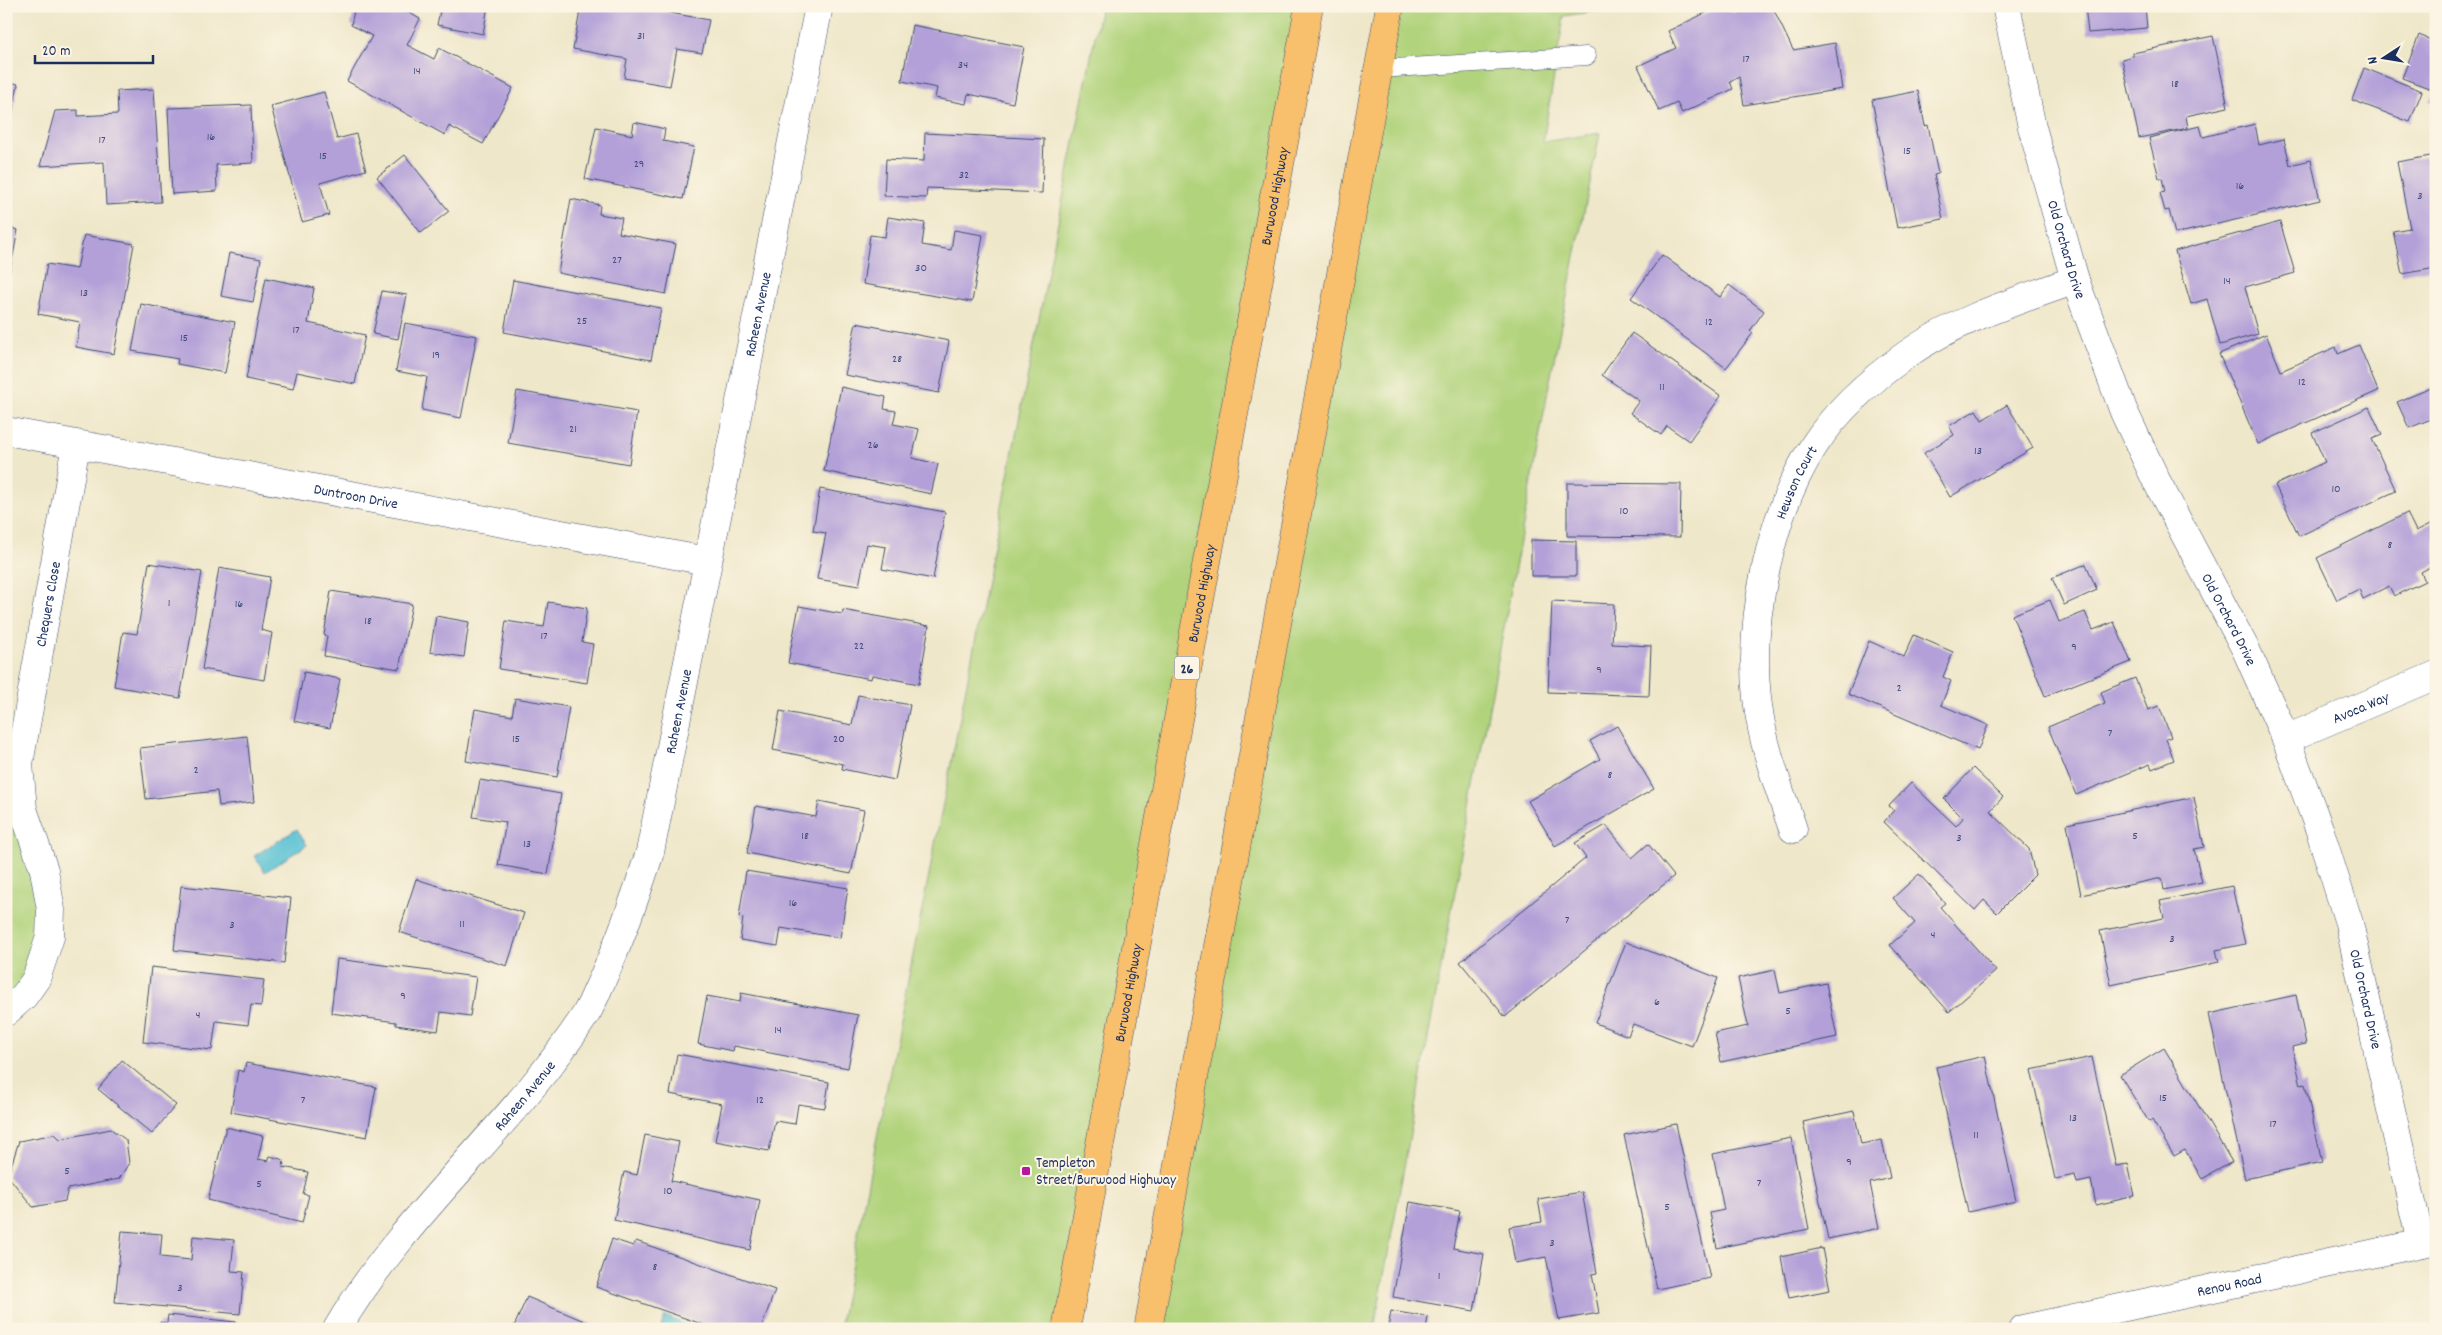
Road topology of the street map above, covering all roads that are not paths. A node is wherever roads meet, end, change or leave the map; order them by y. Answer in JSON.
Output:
{"nodes":[{"id":1,"x":819,"y":6,"type":"edge"},
{"id":2,"x":1308,"y":6,"type":"edge"},
{"id":3,"x":1390,"y":6,"type":"edge"},
{"id":4,"x":2006,"y":6,"type":"edge"},
{"id":5,"x":1587,"y":56,"type":"dead end"},
{"id":6,"x":1378,"y":69,"type":"junction"},
{"id":7,"x":2075,"y":280,"type":"junction"},
{"id":8,"x":6,"y":432,"type":"edge"},
{"id":9,"x":76,"y":445,"type":"junction"},
{"id":10,"x":707,"y":561,"type":"junction"},
{"id":11,"x":2436,"y":675,"type":"edge"},
{"id":12,"x":2286,"y":739,"type":"junction"},
{"id":13,"x":19,"y":764,"type":"junction"},
{"id":14,"x":6,"y":790,"type":"edge"},
{"id":15,"x":1793,"y":829,"type":"dead end"},
{"id":16,"x":6,"y":1012,"type":"edge"},
{"id":17,"x":2428,"y":1242,"type":"edge"},
{"id":18,"x":337,"y":1329,"type":"edge"},
{"id":19,"x":1066,"y":1329,"type":"edge"},
{"id":20,"x":1148,"y":1329,"type":"edge"},
{"id":21,"x":2023,"y":1329,"type":"edge"}],
"edges":[{"from":1,"to":10,"type":"street","name":"Raheen Avenue"},
{"from":2,"to":19,"type":"highway","name":"Burwood Highway","number":"26"},
{"from":3,"to":6,"type":"highway"},
{"from":4,"to":7,"type":"street","name":"Old Orchard Drive"},
{"from":5,"to":6,"type":"lane"},
{"from":6,"to":20,"type":"highway"},
{"from":7,"to":12,"type":"street","name":"Old Orchard Drive"},
{"from":7,"to":15,"type":"street","name":"Hewson Court"},
{"from":8,"to":9,"type":"street","name":"Duntroon Drive"},
{"from":9,"to":10,"type":"street","name":"Duntroon Drive"},
{"from":9,"to":13,"type":"street","name":"Chequers Close"},
{"from":10,"to":18,"type":"street","name":"Raheen Avenue"},
{"from":11,"to":12,"type":"street","name":"Avoca Way"},
{"from":12,"to":17,"type":"street","name":"Old Orchard Drive"},
{"from":13,"to":14,"type":"street","name":"Chequers Close"},
{"from":13,"to":16,"type":"street","name":"Chequers Close"},
{"from":17,"to":21,"type":"street","name":"Renou Road"}]}
